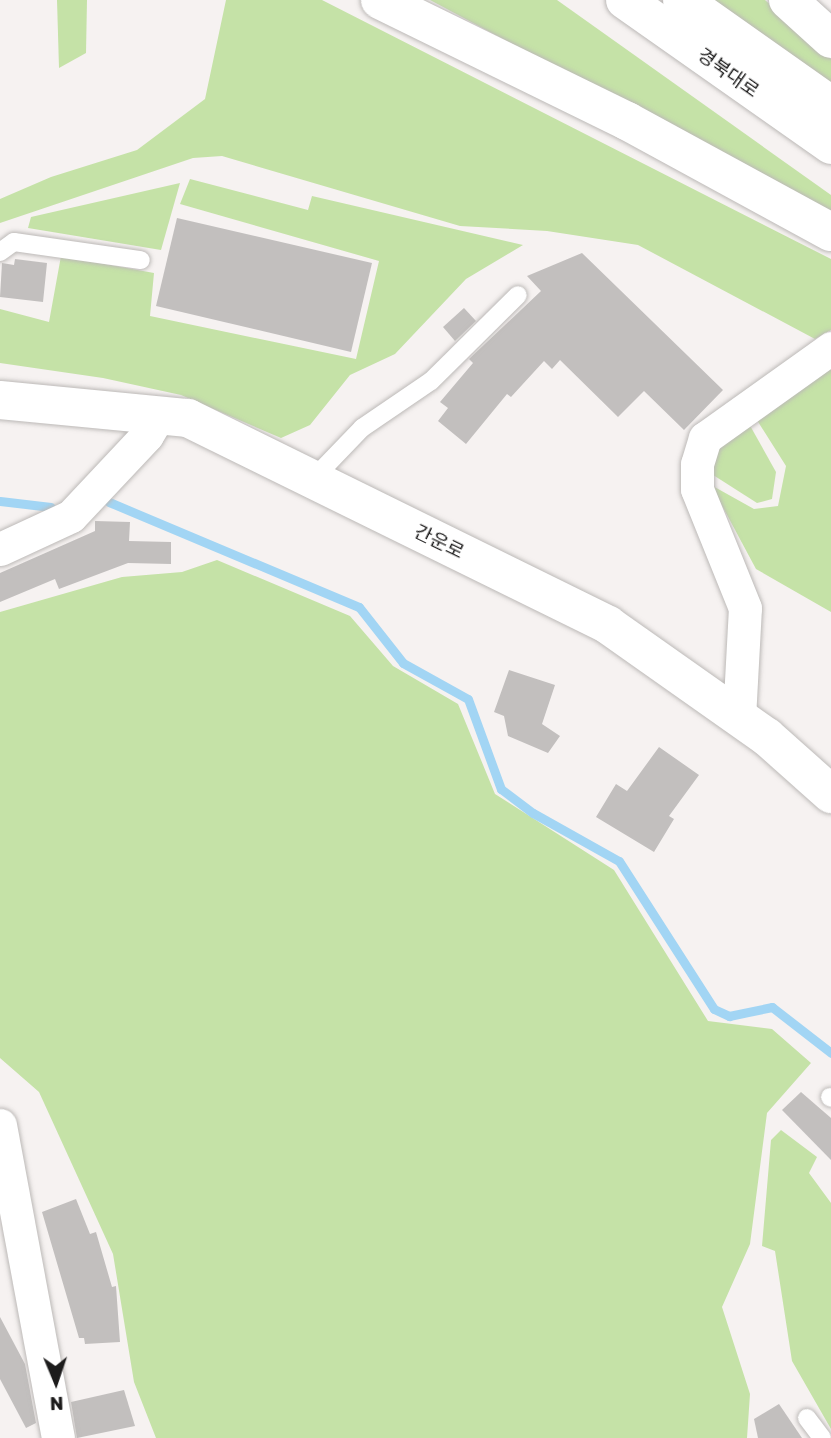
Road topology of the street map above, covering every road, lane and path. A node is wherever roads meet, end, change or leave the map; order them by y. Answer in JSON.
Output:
{"nodes":[{"id":1,"x":380,"y":0,"type":"edge"},
{"id":2,"x":625,"y":0,"type":"edge"},
{"id":3,"x":682,"y":0,"type":"edge"},
{"id":4,"x":788,"y":0,"type":"edge"},
{"id":5,"x":831,"y":39,"type":"edge"},
{"id":6,"x":831,"y":106,"type":"edge"},
{"id":7,"x":831,"y":145,"type":"edge"},
{"id":8,"x":831,"y":232,"type":"edge"},
{"id":9,"x":0,"y":252,"type":"edge"},
{"id":10,"x":141,"y":260,"type":"dead end"},
{"id":11,"x":518,"y":295,"type":"dead end"},
{"id":12,"x":831,"y":348,"type":"edge"},
{"id":13,"x":0,"y":400,"type":"edge"},
{"id":14,"x":159,"y":415,"type":"junction"},
{"id":15,"x":312,"y":480,"type":"junction"},
{"id":16,"x":0,"y":549,"type":"edge"},
{"id":17,"x":739,"y":718,"type":"junction"},
{"id":18,"x":831,"y":793,"type":"edge"},
{"id":19,"x":0,"y":1125,"type":"edge"},
{"id":20,"x":807,"y":1418,"type":"dead end"},
{"id":21,"x":58,"y":1438,"type":"edge"},
{"id":22,"x":822,"y":1438,"type":"edge"}],
"edges":[{"from":1,"to":8,"type":"main road"},
{"from":2,"to":7,"type":"main road","name":"경북대로"},
{"from":3,"to":6,"type":"main road","name":"경북대로"},
{"from":4,"to":5,"type":"main road"},
{"from":9,"to":10,"type":"lane"},
{"from":11,"to":15,"type":"lane"},
{"from":12,"to":17,"type":"street"},
{"from":13,"to":14,"type":"main road","name":"간운로"},
{"from":14,"to":15,"type":"main road","name":"간운로"},
{"from":14,"to":16,"type":"street"},
{"from":15,"to":17,"type":"main road","name":"간운로"},
{"from":17,"to":18,"type":"main road","name":"간운로"},
{"from":19,"to":21,"type":"street"},
{"from":20,"to":22,"type":"lane"}]}
